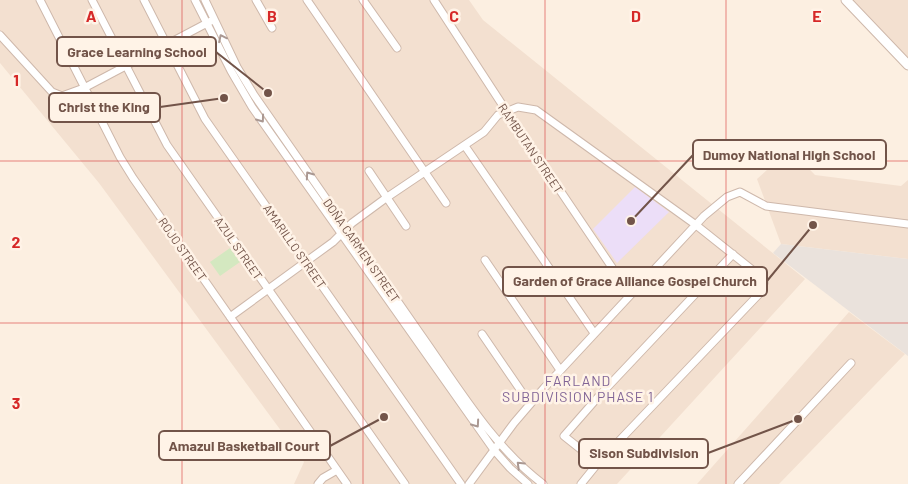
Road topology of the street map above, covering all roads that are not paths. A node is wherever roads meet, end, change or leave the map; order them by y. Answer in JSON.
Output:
{"nodes":[{"id":1,"x":40,"y":0,"type":"edge"},
{"id":2,"x":92,"y":0,"type":"edge"},
{"id":3,"x":144,"y":0,"type":"edge"},
{"id":4,"x":195,"y":0,"type":"edge"},
{"id":5,"x":205,"y":0,"type":"edge"},
{"id":6,"x":256,"y":0,"type":"edge"},
{"id":7,"x":307,"y":0,"type":"edge"},
{"id":8,"x":363,"y":0,"type":"edge"},
{"id":9,"x":434,"y":0,"type":"edge"},
{"id":10,"x":846,"y":0,"type":"edge"},
{"id":11,"x":210,"y":21,"type":"junction"},
{"id":12,"x":272,"y":28,"type":"dead end"},
{"id":13,"x":0,"y":36,"type":"edge"},
{"id":14,"x":167,"y":44,"type":"junction"},
{"id":15,"x":397,"y":48,"type":"dead end"},
{"id":16,"x":908,"y":65,"type":"edge"},
{"id":17,"x":125,"y":66,"type":"junction"},
{"id":18,"x":234,"y":69,"type":"junction"},
{"id":19,"x":84,"y":88,"type":"junction"},
{"id":20,"x":254,"y":95,"type":"junction"},
{"id":21,"x":247,"y":100,"type":"junction"},
{"id":22,"x":506,"y":112,"type":"junction"},
{"id":23,"x":465,"y":146,"type":"junction"},
{"id":24,"x":287,"y":149,"type":"junction"},
{"id":25,"x":369,"y":171,"type":"dead end"},
{"id":26,"x":426,"y":171,"type":"junction"},
{"id":27,"x":386,"y":198,"type":"junction"},
{"id":28,"x":446,"y":203,"type":"dead end"},
{"id":29,"x":908,"y":224,"type":"edge"},
{"id":30,"x":696,"y":225,"type":"junction"},
{"id":31,"x":406,"y":226,"type":"dead end"},
{"id":32,"x":344,"y":231,"type":"junction"},
{"id":33,"x":733,"y":254,"type":"junction"},
{"id":34,"x":485,"y":260,"type":"dead end"},
{"id":35,"x":306,"y":261,"type":"junction"},
{"id":36,"x":267,"y":288,"type":"junction"},
{"id":37,"x":630,"y":294,"type":"junction"},
{"id":38,"x":230,"y":317,"type":"junction"},
{"id":39,"x":594,"y":333,"type":"junction"},
{"id":40,"x":482,"y":334,"type":"dead end"},
{"id":41,"x":432,"y":356,"type":"junction"},
{"id":42,"x":851,"y":364,"type":"dead end"},
{"id":43,"x":560,"y":370,"type":"junction"},
{"id":44,"x":530,"y":404,"type":"junction"},
{"id":45,"x":500,"y":442,"type":"junction"},
{"id":46,"x":494,"y":450,"type":"junction"},
{"id":47,"x":598,"y":463,"type":"junction"},
{"id":48,"x":338,"y":470,"type":"junction"},
{"id":49,"x":318,"y":484,"type":"edge"},
{"id":50,"x":347,"y":484,"type":"edge"},
{"id":51,"x":405,"y":484,"type":"edge"},
{"id":52,"x":461,"y":484,"type":"edge"},
{"id":53,"x":469,"y":484,"type":"edge"},
{"id":54,"x":528,"y":484,"type":"edge"},
{"id":55,"x":543,"y":484,"type":"edge"},
{"id":56,"x":581,"y":484,"type":"edge"},
{"id":57,"x":738,"y":484,"type":"edge"}],
"edges":[{"from":1,"to":19,"type":"street","name":"ROJO STREET"},
{"from":2,"to":17,"type":"street","name":"AZUL STREET"},
{"from":3,"to":14,"type":"street","name":"AMARILLO STREET"},
{"from":4,"to":11,"type":"street","name":"DOÑA CARMEN STREET"},
{"from":5,"to":11,"type":"street","name":"DOÑA CARMEN STREET"},
{"from":6,"to":12,"type":"street"},
{"from":7,"to":26,"type":"street"},
{"from":8,"to":15,"type":"street"},
{"from":9,"to":22,"type":"street","name":"RAMBUTAN STREET"},
{"from":10,"to":16,"type":"street"},
{"from":11,"to":14,"type":"street"},
{"from":11,"to":18,"type":"street","name":"DOÑA CARMEN STREET"},
{"from":13,"to":19,"type":"street"},
{"from":14,"to":17,"type":"street"},
{"from":14,"to":35,"type":"street","name":"AMARILLO STREET"},
{"from":17,"to":19,"type":"street"},
{"from":17,"to":36,"type":"street","name":"AZUL STREET"},
{"from":18,"to":20,"type":"street","name":"DOÑA CARMEN STREET"},
{"from":18,"to":21,"type":"street","name":"DOÑA CARMEN STREET"},
{"from":19,"to":38,"type":"street","name":"ROJO STREET"},
{"from":20,"to":21,"type":"street"},
{"from":20,"to":24,"type":"street","name":"DOÑA CARMEN STREET"},
{"from":21,"to":24,"type":"street","name":"DOÑA CARMEN STREET","one_way":true},
{"from":22,"to":23,"type":"street"},
{"from":22,"to":30,"type":"street"},
{"from":22,"to":37,"type":"street","name":"RAMBUTAN STREET"},
{"from":23,"to":26,"type":"street"},
{"from":23,"to":39,"type":"street"},
{"from":24,"to":32,"type":"street","name":"DOÑA CARMEN STREET"},
{"from":25,"to":27,"type":"street"},
{"from":26,"to":27,"type":"street"},
{"from":26,"to":28,"type":"street"},
{"from":27,"to":31,"type":"street"},
{"from":27,"to":32,"type":"street"},
{"from":29,"to":30,"type":"street"},
{"from":30,"to":33,"type":"street"},
{"from":30,"to":37,"type":"street"},
{"from":32,"to":35,"type":"street"},
{"from":32,"to":41,"type":"street","name":"DOÑA CARMEN STREET"},
{"from":33,"to":47,"type":"street"},
{"from":33,"to":47,"type":"street"},
{"from":34,"to":43,"type":"street"},
{"from":35,"to":36,"type":"street"},
{"from":35,"to":52,"type":"street","name":"AMARILLO STREET"},
{"from":36,"to":38,"type":"street"},
{"from":36,"to":51,"type":"street","name":"AZUL STREET"},
{"from":37,"to":39,"type":"street"},
{"from":38,"to":48,"type":"street","name":"ROJO STREET"},
{"from":39,"to":43,"type":"street"},
{"from":40,"to":44,"type":"street"},
{"from":41,"to":45,"type":"street","name":"DOÑA CARMEN STREET"},
{"from":41,"to":46,"type":"street","name":"DOÑA CARMEN STREET","one_way":true},
{"from":42,"to":57,"type":"street"},
{"from":43,"to":44,"type":"street"},
{"from":44,"to":45,"type":"street"},
{"from":45,"to":46,"type":"street"},
{"from":55,"to":45,"type":"street","name":"DOÑA CARMEN STREET","one_way":true},
{"from":46,"to":53,"type":"street"},
{"from":46,"to":54,"type":"street","name":"DOÑA CARMEN STREET"},
{"from":47,"to":56,"type":"street"},
{"from":48,"to":49,"type":"street"},
{"from":48,"to":50,"type":"street","name":"ROJO STREET"}]}
